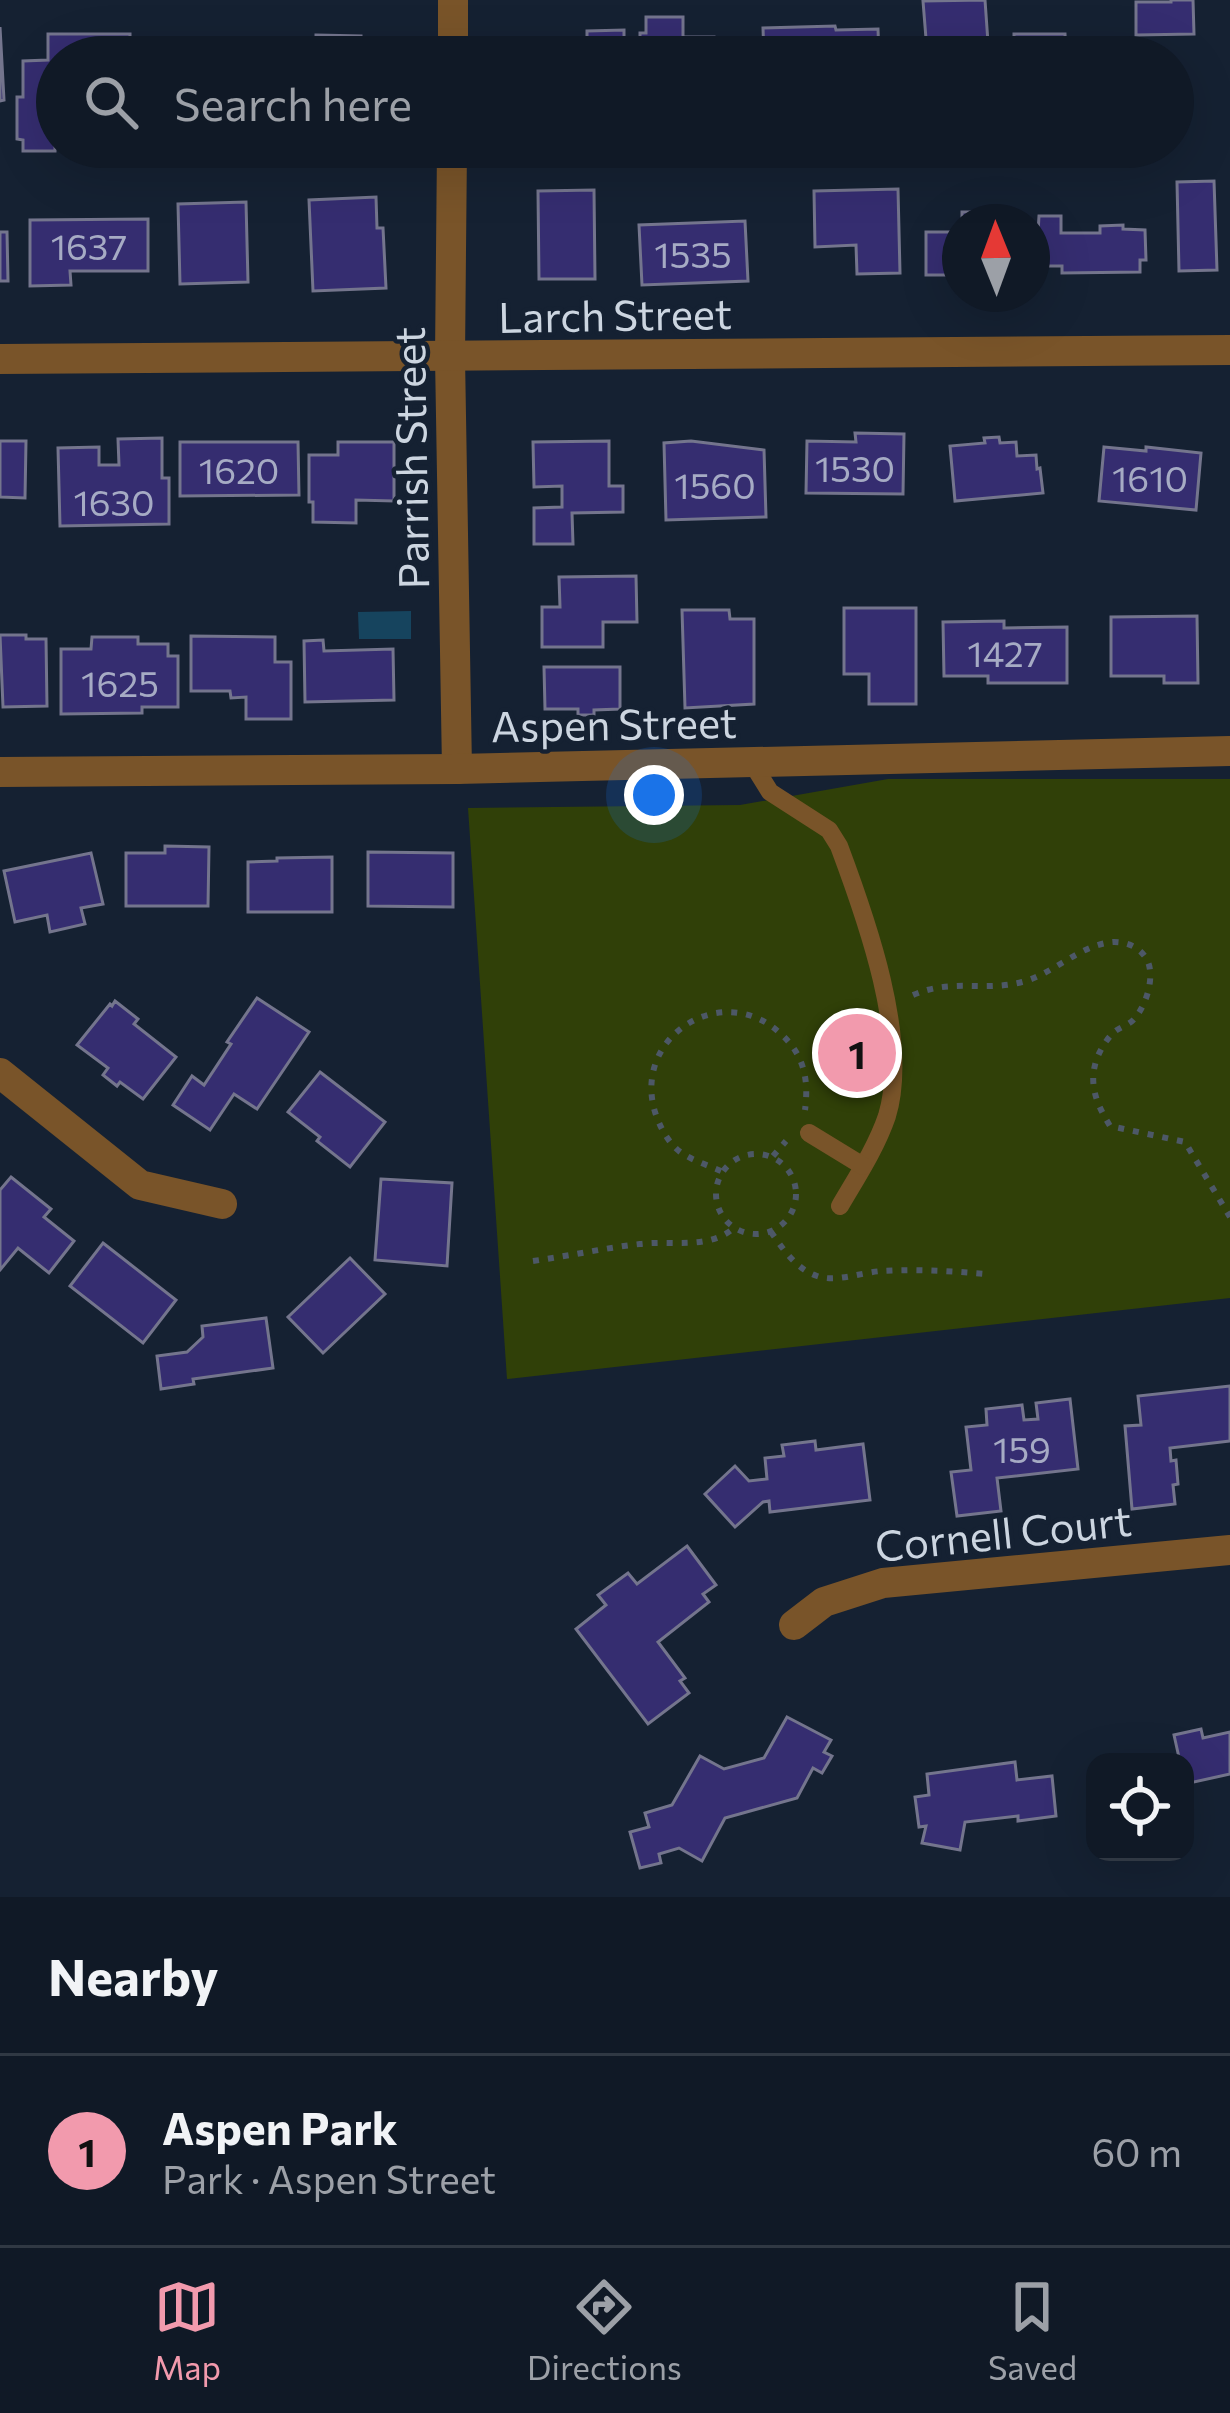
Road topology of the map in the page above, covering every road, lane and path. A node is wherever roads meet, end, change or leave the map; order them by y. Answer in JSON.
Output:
{"nodes":[{"id":1,"x":453,"y":0,"type":"edge"},
{"id":2,"x":453,"y":36,"type":"edge"},
{"id":3,"x":452,"y":168,"type":"edge"},
{"id":4,"x":1230,"y":350,"type":"edge"},
{"id":5,"x":450,"y":357,"type":"junction"},
{"id":6,"x":0,"y":359,"type":"edge"},
{"id":7,"x":1230,"y":751,"type":"edge"},
{"id":8,"x":752,"y":763,"type":"junction"},
{"id":9,"x":457,"y":769,"type":"junction"},
{"id":10,"x":0,"y":772,"type":"edge"},
{"id":11,"x":887,"y":1006,"type":"junction"},
{"id":12,"x":0,"y":1073,"type":"edge"},
{"id":13,"x":807,"y":1124,"type":"joint"},
{"id":14,"x":786,"y":1141,"type":"dead end"},
{"id":15,"x":772,"y":1156,"type":"junction"},
{"id":16,"x":863,"y":1166,"type":"junction"},
{"id":17,"x":721,"y":1171,"type":"junction"},
{"id":18,"x":222,"y":1204,"type":"dead end"},
{"id":19,"x":840,"y":1206,"type":"dead end"},
{"id":20,"x":1230,"y":1217,"type":"edge"},
{"id":21,"x":734,"y":1228,"type":"junction"},
{"id":22,"x":771,"y":1232,"type":"junction"},
{"id":23,"x":533,"y":1261,"type":"dead end"},
{"id":24,"x":985,"y":1274,"type":"dead end"},
{"id":25,"x":1230,"y":1550,"type":"edge"},
{"id":26,"x":794,"y":1625,"type":"dead end"}],
"edges":[{"from":1,"to":2,"type":"street"},
{"from":3,"to":5,"type":"street","name":"Parrish Street"},
{"from":4,"to":5,"type":"street","name":"Larch Street"},
{"from":5,"to":6,"type":"street","name":"Larch Street"},
{"from":5,"to":9,"type":"street","name":"Parrish Street"},
{"from":7,"to":8,"type":"street","name":"Aspen Street"},
{"from":8,"to":9,"type":"street","name":"Aspen Street"},
{"from":8,"to":11,"type":"lane"},
{"from":9,"to":10,"type":"street","name":"Aspen Street"},
{"from":11,"to":16,"type":"lane"},
{"from":11,"to":20,"type":"path"},
{"from":12,"to":18,"type":"street"},
{"from":13,"to":16,"type":"lane"},
{"from":13,"to":17,"type":"path"},
{"from":14,"to":15,"type":"path"},
{"from":15,"to":17,"type":"path"},
{"from":15,"to":22,"type":"path"},
{"from":16,"to":19,"type":"lane"},
{"from":17,"to":21,"type":"path"},
{"from":21,"to":22,"type":"path"},
{"from":21,"to":23,"type":"path"},
{"from":22,"to":24,"type":"path"},
{"from":25,"to":26,"type":"street","name":"Cornell Court"}]}
